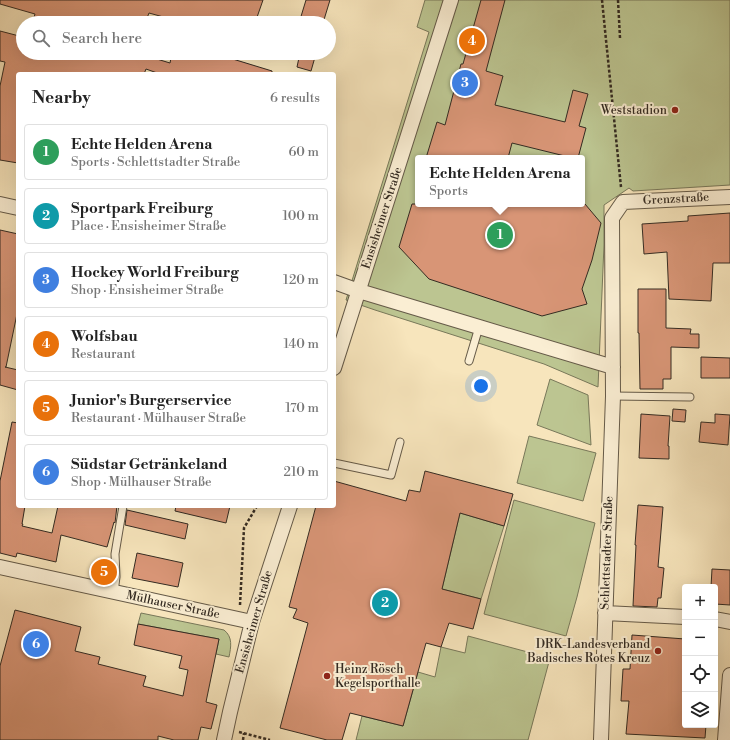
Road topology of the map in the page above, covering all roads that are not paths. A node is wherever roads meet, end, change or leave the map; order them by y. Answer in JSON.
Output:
{"nodes":[{"id":1,"x":451,"y":0,"type":"edge"},
{"id":2,"x":730,"y":196,"type":"edge"},
{"id":3,"x":623,"y":202,"type":"joint"},
{"id":4,"x":0,"y":204,"type":"edge"},
{"id":5,"x":16,"y":208,"type":"edge"},
{"id":6,"x":336,"y":283,"type":"edge"},
{"id":7,"x":359,"y":290,"type":"junction"},
{"id":8,"x":479,"y":327,"type":"junction"},
{"id":9,"x":469,"y":361,"type":"dead end"},
{"id":10,"x":336,"y":362,"type":"edge"},
{"id":11,"x":613,"y":367,"type":"junction"},
{"id":12,"x":613,"y":396,"type":"junction"},
{"id":13,"x":690,"y":397,"type":"dead end"},
{"id":14,"x":400,"y":442,"type":"dead end"},
{"id":15,"x":336,"y":463,"type":"edge"},
{"id":16,"x":123,"y":508,"type":"edge"},
{"id":17,"x":289,"y":508,"type":"edge"},
{"id":18,"x":0,"y":567,"type":"edge"},
{"id":19,"x":114,"y":592,"type":"junction"},
{"id":20,"x":605,"y":613,"type":"junction"},
{"id":21,"x":682,"y":617,"type":"edge"},
{"id":22,"x":246,"y":620,"type":"junction"},
{"id":23,"x":718,"y":620,"type":"edge"},
{"id":24,"x":730,"y":622,"type":"edge"},
{"id":25,"x":730,"y":675,"type":"edge"},
{"id":26,"x":224,"y":740,"type":"edge"},
{"id":27,"x":600,"y":740,"type":"edge"},
{"id":28,"x":725,"y":740,"type":"edge"}],
"edges":[{"from":1,"to":7,"type":"street","name":"Ensisheimer Straße"},
{"from":2,"to":3,"type":"street","name":"Grenzstraße"},
{"from":3,"to":11,"type":"street","name":"Schlettstadter Straße"},
{"from":4,"to":5,"type":"street"},
{"from":6,"to":7,"type":"street"},
{"from":7,"to":8,"type":"street"},
{"from":7,"to":10,"type":"street","name":"Ensisheimer Straße"},
{"from":8,"to":9,"type":"lane"},
{"from":8,"to":11,"type":"street"},
{"from":11,"to":12,"type":"street","name":"Schlettstadter Straße"},
{"from":12,"to":13,"type":"lane"},
{"from":12,"to":20,"type":"street","name":"Schlettstadter Straße"},
{"from":14,"to":15,"type":"lane"},
{"from":16,"to":19,"type":"lane"},
{"from":17,"to":22,"type":"street","name":"Ensisheimer Straße"},
{"from":18,"to":19,"type":"street","name":"Mülhauser Straße"},
{"from":19,"to":22,"type":"street","name":"Mülhauser Straße"},
{"from":20,"to":21,"type":"street"},
{"from":20,"to":27,"type":"street","name":"Schlettstadter Straße"},
{"from":22,"to":26,"type":"street","name":"Ensisheimer Straße"},
{"from":23,"to":24,"type":"street"},
{"from":25,"to":28,"type":"street"}]}
